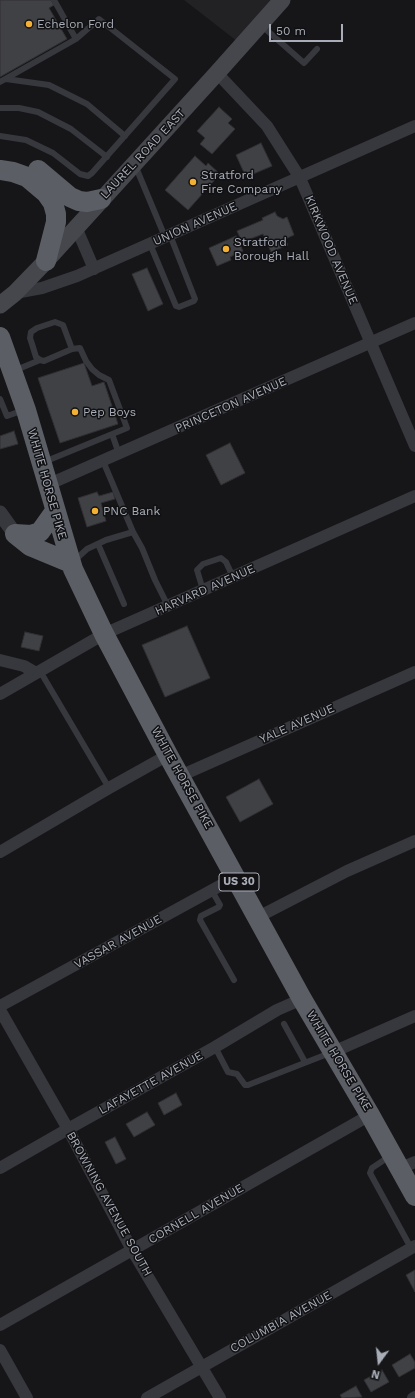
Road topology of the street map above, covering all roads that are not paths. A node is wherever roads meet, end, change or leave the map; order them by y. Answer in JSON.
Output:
{"nodes":[{"id":1,"x":54,"y":0,"type":"edge"},
{"id":2,"x":282,"y":0,"type":"edge"},
{"id":3,"x":260,"y":25,"type":"junction"},
{"id":4,"x":76,"y":40,"type":"junction"},
{"id":5,"x":317,"y":49,"type":"dead end"},
{"id":6,"x":217,"y":73,"type":"junction"},
{"id":7,"x":3,"y":81,"type":"edge"},
{"id":8,"x":0,"y":108,"type":"edge"},
{"id":9,"x":415,"y":126,"type":"edge"},
{"id":10,"x":0,"y":136,"type":"edge"},
{"id":11,"x":125,"y":136,"type":"junction"},
{"id":12,"x":107,"y":157,"type":"junction"},
{"id":13,"x":0,"y":159,"type":"edge"},
{"id":14,"x":134,"y":164,"type":"junction"},
{"id":15,"x":0,"y":170,"type":"edge"},
{"id":16,"x":300,"y":178,"type":"junction"},
{"id":17,"x":101,"y":199,"type":"junction"},
{"id":18,"x":76,"y":227,"type":"junction"},
{"id":19,"x":167,"y":236,"type":"junction"},
{"id":20,"x":150,"y":244,"type":"junction"},
{"id":21,"x":46,"y":261,"type":"junction"},
{"id":22,"x":94,"y":269,"type":"junction"},
{"id":23,"x":15,"y":293,"type":"junction"},
{"id":24,"x":0,"y":305,"type":"edge"},
{"id":25,"x":415,"y":324,"type":"edge"},
{"id":26,"x":0,"y":337,"type":"edge"},
{"id":27,"x":371,"y":343,"type":"junction"},
{"id":28,"x":72,"y":349,"type":"junction"},
{"id":29,"x":40,"y":360,"type":"junction"},
{"id":30,"x":9,"y":369,"type":"junction"},
{"id":31,"x":0,"y":399,"type":"edge"},
{"id":32,"x":26,"y":410,"type":"junction"},
{"id":33,"x":7,"y":416,"type":"junction"},
{"id":34,"x":0,"y":419,"type":"edge"},
{"id":35,"x":112,"y":434,"type":"junction"},
{"id":36,"x":415,"y":446,"type":"edge"},
{"id":37,"x":119,"y":454,"type":"junction"},
{"id":38,"x":104,"y":461,"type":"junction"},
{"id":39,"x":41,"y":464,"type":"junction"},
{"id":40,"x":47,"y":485,"type":"junction"},
{"id":41,"x":415,"y":496,"type":"edge"},
{"id":42,"x":55,"y":511,"type":"junction"},
{"id":43,"x":0,"y":513,"type":"edge"},
{"id":44,"x":133,"y":532,"type":"junction"},
{"id":45,"x":15,"y":534,"type":"junction"},
{"id":46,"x":98,"y":544,"type":"junction"},
{"id":47,"x":71,"y":563,"type":"junction"},
{"id":48,"x":233,"y":577,"type":"junction"},
{"id":49,"x":203,"y":590,"type":"junction"},
{"id":50,"x":124,"y":604,"type":"dead end"},
{"id":51,"x":168,"y":606,"type":"junction"},
{"id":52,"x":104,"y":634,"type":"junction"},
{"id":53,"x":0,"y":660,"type":"edge"},
{"id":54,"x":38,"y":672,"type":"junction"},
{"id":55,"x":415,"y":672,"type":"edge"},
{"id":56,"x":0,"y":694,"type":"edge"},
{"id":57,"x":168,"y":755,"type":"junction"},
{"id":58,"x":180,"y":776,"type":"junction"},
{"id":59,"x":109,"y":788,"type":"junction"},
{"id":60,"x":415,"y":841,"type":"edge"},
{"id":61,"x":0,"y":852,"type":"edge"},
{"id":62,"x":236,"y":877,"type":"junction"},
{"id":63,"x":212,"y":891,"type":"junction"},
{"id":64,"x":258,"y":917,"type":"junction"},
{"id":65,"x":234,"y":980,"type":"dead end"},
{"id":66,"x":302,"y":999,"type":"junction"},
{"id":67,"x":0,"y":1008,"type":"edge"},
{"id":68,"x":415,"y":1016,"type":"edge"},
{"id":69,"x":284,"y":1024,"type":"dead end"},
{"id":70,"x":215,"y":1047,"type":"junction"},
{"id":71,"x":334,"y":1052,"type":"junction"},
{"id":72,"x":305,"y":1062,"type":"junction"},
{"id":73,"x":370,"y":1115,"type":"junction"},
{"id":74,"x":68,"y":1129,"type":"junction"},
{"id":75,"x":402,"y":1162,"type":"edge"},
{"id":76,"x":0,"y":1168,"type":"edge"},
{"id":77,"x":415,"y":1196,"type":"edge"},
{"id":78,"x":413,"y":1247,"type":"edge"},
{"id":79,"x":132,"y":1250,"type":"junction"},
{"id":80,"x":0,"y":1325,"type":"edge"},
{"id":81,"x":0,"y":1350,"type":"edge"},
{"id":82,"x":202,"y":1366,"type":"junction"},
{"id":83,"x":27,"y":1398,"type":"edge"},
{"id":84,"x":147,"y":1398,"type":"edge"},
{"id":85,"x":220,"y":1398,"type":"edge"}],
"edges":[{"from":1,"to":4,"type":"lane"},
{"from":2,"to":3,"type":"main road","name":"LAUREL ROAD EAST"},
{"from":3,"to":5,"type":"lane"},
{"from":3,"to":6,"type":"main road","name":"LAUREL ROAD EAST"},
{"from":4,"to":7,"type":"lane"},
{"from":4,"to":11,"type":"lane"},
{"from":6,"to":14,"type":"main road","name":"LAUREL ROAD EAST"},
{"from":6,"to":16,"type":"street","name":"KIRKWOOD AVENUE"},
{"from":7,"to":11,"type":"lane"},
{"from":8,"to":12,"type":"lane"},
{"from":9,"to":16,"type":"street","name":"UNION AVENUE"},
{"from":10,"to":12,"type":"lane"},
{"from":11,"to":12,"type":"lane"},
{"from":13,"to":17,"type":"highway"},
{"from":14,"to":17,"type":"main road","name":"LAUREL ROAD EAST"},
{"from":14,"to":19,"type":"lane"},
{"from":15,"to":21,"type":"highway"},
{"from":16,"to":19,"type":"street","name":"UNION AVENUE"},
{"from":16,"to":27,"type":"street","name":"KIRKWOOD AVENUE"},
{"from":17,"to":18,"type":"main road","name":"LAUREL ROAD EAST"},
{"from":18,"to":21,"type":"main road","name":"LAUREL ROAD EAST"},
{"from":18,"to":22,"type":"street"},
{"from":19,"to":20,"type":"street","name":"UNION AVENUE"},
{"from":19,"to":20,"type":"lane"},
{"from":20,"to":22,"type":"street","name":"UNION AVENUE"},
{"from":21,"to":23,"type":"main road","name":"LAUREL ROAD EAST"},
{"from":22,"to":23,"type":"street","name":"UNION AVENUE"},
{"from":23,"to":24,"type":"main road","name":"LAUREL ROAD EAST"},
{"from":25,"to":27,"type":"street","name":"PRINCETON AVENUE"},
{"from":26,"to":30,"type":"highway","name":"WHITE HORSE PIKE","number":"US 30"},
{"from":27,"to":36,"type":"street","name":"KIRKWOOD AVENUE"},
{"from":27,"to":37,"type":"street","name":"PRINCETON AVENUE"},
{"from":28,"to":29,"type":"lane"},
{"from":28,"to":29,"type":"lane"},
{"from":28,"to":35,"type":"lane"},
{"from":29,"to":30,"type":"lane"},
{"from":30,"to":32,"type":"highway","name":"WHITE HORSE PIKE","number":"US 30"},
{"from":31,"to":33,"type":"lane"},
{"from":32,"to":33,"type":"lane"},
{"from":32,"to":39,"type":"highway","name":"WHITE HORSE PIKE","number":"US 30"},
{"from":33,"to":34,"type":"lane"},
{"from":35,"to":37,"type":"lane"},
{"from":35,"to":39,"type":"lane"},
{"from":37,"to":38,"type":"street","name":"PRINCETON AVENUE"},
{"from":38,"to":40,"type":"street","name":"PRINCETON AVENUE"},
{"from":38,"to":44,"type":"lane"},
{"from":39,"to":40,"type":"highway","name":"WHITE HORSE PIKE","number":"US 30"},
{"from":40,"to":42,"type":"highway","name":"WHITE HORSE PIKE","number":"US 30"},
{"from":41,"to":48,"type":"street","name":"HARVARD AVENUE"},
{"from":42,"to":45,"type":"highway"},
{"from":42,"to":47,"type":"highway","name":"WHITE HORSE PIKE","number":"US 30"},
{"from":43,"to":45,"type":"street"},
{"from":44,"to":46,"type":"lane"},
{"from":44,"to":51,"type":"lane"},
{"from":45,"to":47,"type":"highway"},
{"from":46,"to":47,"type":"lane"},
{"from":46,"to":50,"type":"lane"},
{"from":47,"to":52,"type":"highway","name":"WHITE HORSE PIKE","number":"US 30"},
{"from":48,"to":49,"type":"street","name":"HARVARD AVENUE"},
{"from":48,"to":49,"type":"lane"},
{"from":49,"to":51,"type":"street","name":"HARVARD AVENUE"},
{"from":51,"to":52,"type":"street","name":"HARVARD AVENUE"},
{"from":52,"to":54,"type":"street","name":"HARVARD AVENUE"},
{"from":52,"to":57,"type":"highway","name":"WHITE HORSE PIKE","number":"US 30"},
{"from":53,"to":54,"type":"street"},
{"from":54,"to":56,"type":"street","name":"HARVARD AVENUE"},
{"from":54,"to":59,"type":"lane"},
{"from":55,"to":58,"type":"street","name":"YALE AVENUE"},
{"from":57,"to":58,"type":"highway","name":"WHITE HORSE PIKE","number":"US 30"},
{"from":57,"to":59,"type":"street"},
{"from":58,"to":62,"type":"highway","name":"WHITE HORSE PIKE","number":"US 30"},
{"from":59,"to":61,"type":"street"},
{"from":60,"to":64,"type":"street"},
{"from":62,"to":63,"type":"street","name":"VASSAR AVENUE"},
{"from":62,"to":64,"type":"highway","name":"WHITE HORSE PIKE","number":"US 30"},
{"from":63,"to":65,"type":"lane"},
{"from":63,"to":67,"type":"street","name":"VASSAR AVENUE"},
{"from":64,"to":66,"type":"highway","name":"WHITE HORSE PIKE","number":"US 30"},
{"from":66,"to":70,"type":"street","name":"LAFAYETTE AVENUE"},
{"from":66,"to":71,"type":"highway","name":"WHITE HORSE PIKE","number":"US 30"},
{"from":67,"to":74,"type":"street","name":"BROWNING AVENUE SOUTH"},
{"from":68,"to":71,"type":"street"},
{"from":69,"to":72,"type":"lane"},
{"from":70,"to":72,"type":"lane"},
{"from":70,"to":74,"type":"street","name":"LAFAYETTE AVENUE"},
{"from":71,"to":72,"type":"lane"},
{"from":71,"to":73,"type":"highway","name":"WHITE HORSE PIKE","number":"US 30"},
{"from":73,"to":75,"type":"highway","name":"WHITE HORSE PIKE","number":"US 30"},
{"from":73,"to":79,"type":"street","name":"CORNELL AVENUE"},
{"from":74,"to":76,"type":"street","name":"LAFAYETTE AVENUE"},
{"from":74,"to":79,"type":"street","name":"BROWNING AVENUE SOUTH"},
{"from":75,"to":77,"type":"highway","name":"WHITE HORSE PIKE","number":"US 30"},
{"from":75,"to":78,"type":"lane"},
{"from":78,"to":82,"type":"street","name":"COLUMBIA AVENUE"},
{"from":79,"to":80,"type":"street","name":"CORNELL AVENUE"},
{"from":79,"to":82,"type":"street","name":"BROWNING AVENUE SOUTH"},
{"from":81,"to":83,"type":"street"},
{"from":82,"to":84,"type":"street","name":"COLUMBIA AVENUE"},
{"from":82,"to":85,"type":"street","name":"BROWNING AVENUE SOUTH"}]}
